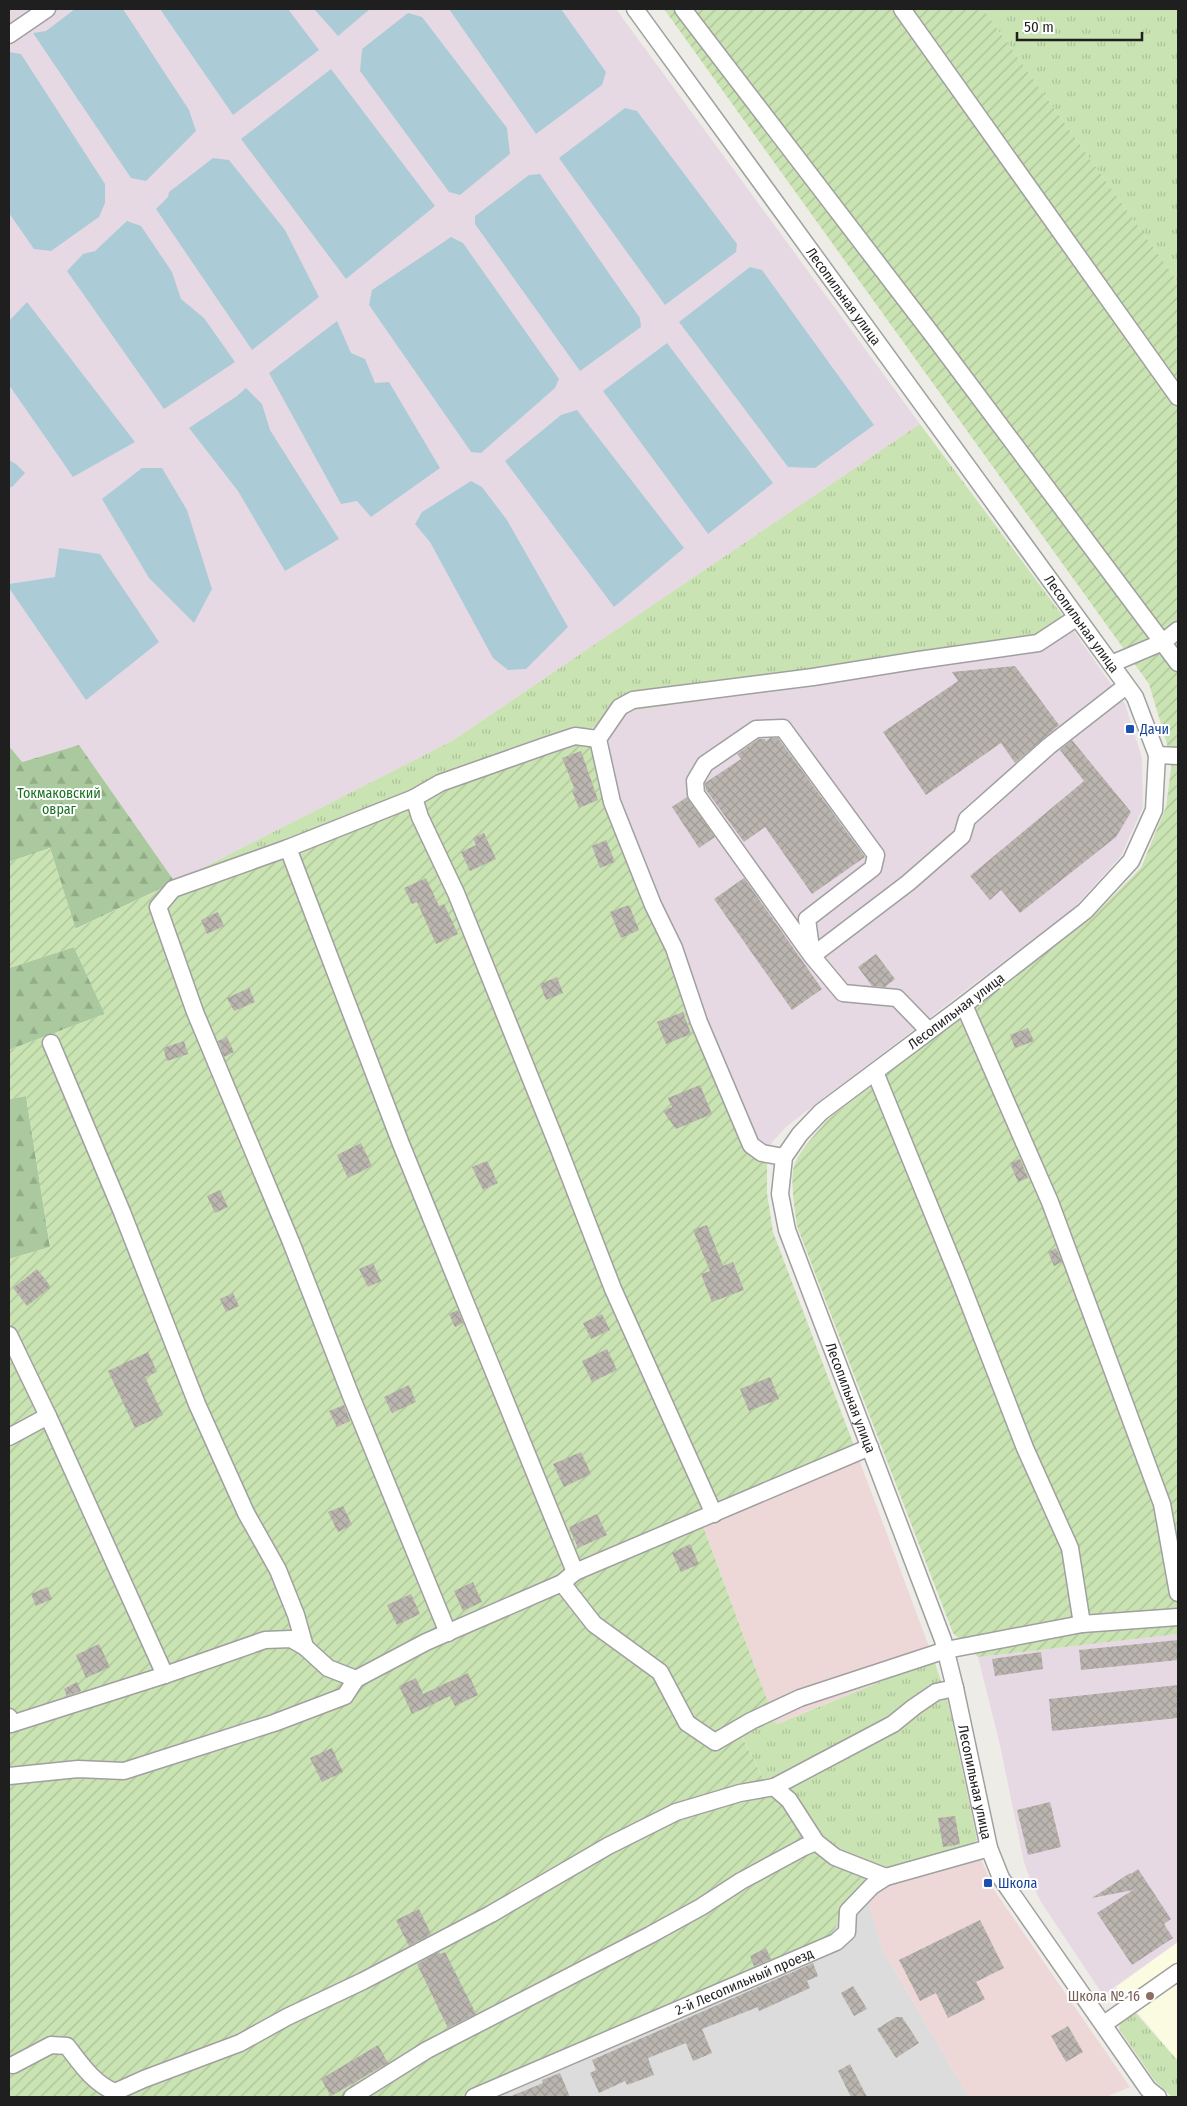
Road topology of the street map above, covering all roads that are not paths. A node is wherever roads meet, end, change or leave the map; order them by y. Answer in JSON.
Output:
{"nodes":[{"id":1,"x":47,"y":9,"type":"edge"},
{"id":2,"x":635,"y":9,"type":"edge"},
{"id":3,"x":683,"y":9,"type":"edge"},
{"id":4,"x":902,"y":9,"type":"edge"},
{"id":5,"x":9,"y":36,"type":"edge"},
{"id":6,"x":1178,"y":397,"type":"edge"},
{"id":7,"x":1076,"y":618,"type":"junction"},
{"id":8,"x":1178,"y":630,"type":"edge"},
{"id":9,"x":1163,"y":642,"type":"junction"},
{"id":10,"x":1178,"y":663,"type":"edge"},
{"id":11,"x":1111,"y":664,"type":"junction"},
{"id":12,"x":1126,"y":686,"type":"junction"},
{"id":13,"x":598,"y":739,"type":"junction"},
{"id":14,"x":1158,"y":755,"type":"junction"},
{"id":15,"x":1178,"y":756,"type":"edge"},
{"id":16,"x":414,"y":798,"type":"junction"},
{"id":17,"x":288,"y":848,"type":"junction"},
{"id":18,"x":812,"y":956,"type":"junction"},
{"id":19,"x":964,"y":1005,"type":"junction"},
{"id":20,"x":929,"y":1032,"type":"junction"},
{"id":21,"x":51,"y":1043,"type":"dead end"},
{"id":22,"x":875,"y":1072,"type":"junction"},
{"id":23,"x":784,"y":1157,"type":"junction"},
{"id":24,"x":9,"y":1335,"type":"edge"},
{"id":25,"x":48,"y":1416,"type":"junction"},
{"id":26,"x":9,"y":1436,"type":"edge"},
{"id":27,"x":870,"y":1447,"type":"junction"},
{"id":28,"x":714,"y":1514,"type":"junction"},
{"id":29,"x":576,"y":1572,"type":"junction"},
{"id":30,"x":562,"y":1583,"type":"junction"},
{"id":31,"x":1178,"y":1593,"type":"edge"},
{"id":32,"x":1178,"y":1617,"type":"edge"},
{"id":33,"x":1082,"y":1624,"type":"junction"},
{"id":34,"x":448,"y":1633,"type":"junction"},
{"id":35,"x":305,"y":1648,"type":"junction"},
{"id":36,"x":946,"y":1650,"type":"junction"},
{"id":37,"x":165,"y":1675,"type":"junction"},
{"id":38,"x":356,"y":1678,"type":"junction"},
{"id":39,"x":956,"y":1688,"type":"junction"},
{"id":40,"x":9,"y":1716,"type":"edge"},
{"id":41,"x":10,"y":1776,"type":"edge"},
{"id":42,"x":774,"y":1786,"type":"junction"},
{"id":43,"x":816,"y":1842,"type":"junction"},
{"id":44,"x":989,"y":1848,"type":"junction"},
{"id":45,"x":886,"y":1877,"type":"junction"},
{"id":46,"x":1178,"y":1972,"type":"edge"},
{"id":47,"x":1104,"y":2024,"type":"junction"},
{"id":48,"x":13,"y":2065,"type":"dead end"},
{"id":49,"x":1147,"y":2094,"type":"edge"},
{"id":50,"x":352,"y":2097,"type":"edge"},
{"id":51,"x":474,"y":2097,"type":"edge"}],
"edges":[{"from":1,"to":5,"type":"street"},
{"from":2,"to":7,"type":"street","name":"Лесопильная улица"},
{"from":3,"to":9,"type":"street"},
{"from":4,"to":6,"type":"street"},
{"from":7,"to":11,"type":"street","name":"Лесопильная улица"},
{"from":7,"to":13,"type":"street"},
{"from":8,"to":9,"type":"street"},
{"from":9,"to":10,"type":"street"},
{"from":9,"to":11,"type":"street"},
{"from":11,"to":12,"type":"street","name":"Лесопильная улица"},
{"from":12,"to":14,"type":"street","name":"Лесопильная улица"},
{"from":12,"to":18,"type":"street"},
{"from":13,"to":16,"type":"street"},
{"from":13,"to":23,"type":"street"},
{"from":14,"to":15,"type":"street"},
{"from":14,"to":19,"type":"street","name":"Лесопильная улица"},
{"from":16,"to":17,"type":"street"},
{"from":16,"to":28,"type":"street"},
{"from":17,"to":29,"type":"street"},
{"from":17,"to":34,"type":"street"},
{"from":18,"to":18,"type":"street"},
{"from":18,"to":20,"type":"street"},
{"from":19,"to":20,"type":"street","name":"Лесопильная улица"},
{"from":19,"to":31,"type":"street"},
{"from":20,"to":22,"type":"street","name":"Лесопильная улица"},
{"from":21,"to":35,"type":"street"},
{"from":22,"to":23,"type":"street","name":"Лесопильная улица"},
{"from":22,"to":33,"type":"street"},
{"from":23,"to":27,"type":"street","name":"Лесопильная улица"},
{"from":24,"to":25,"type":"street"},
{"from":25,"to":26,"type":"street"},
{"from":25,"to":37,"type":"street"},
{"from":27,"to":28,"type":"street"},
{"from":27,"to":36,"type":"street","name":"Лесопильная улица"},
{"from":28,"to":29,"type":"street"},
{"from":29,"to":30,"type":"street"},
{"from":30,"to":34,"type":"street"},
{"from":30,"to":36,"type":"street"},
{"from":32,"to":33,"type":"street"},
{"from":33,"to":36,"type":"street"},
{"from":34,"to":38,"type":"street"},
{"from":35,"to":37,"type":"street"},
{"from":35,"to":38,"type":"street"},
{"from":36,"to":39,"type":"street","name":"Лесопильная улица"},
{"from":37,"to":40,"type":"street"},
{"from":38,"to":41,"type":"street"},
{"from":39,"to":42,"type":"street"},
{"from":39,"to":44,"type":"street","name":"Лесопильная улица"},
{"from":42,"to":43,"type":"street"},
{"from":42,"to":48,"type":"street"},
{"from":43,"to":45,"type":"street"},
{"from":43,"to":50,"type":"street"},
{"from":44,"to":45,"type":"street","name":"2-й Лесопильный проезд"},
{"from":44,"to":47,"type":"street","name":"Лесопильная улица"},
{"from":45,"to":51,"type":"street","name":"2-й Лесопильный проезд"},
{"from":46,"to":47,"type":"street"},
{"from":47,"to":49,"type":"street","name":"Лесопильная улица"}]}
